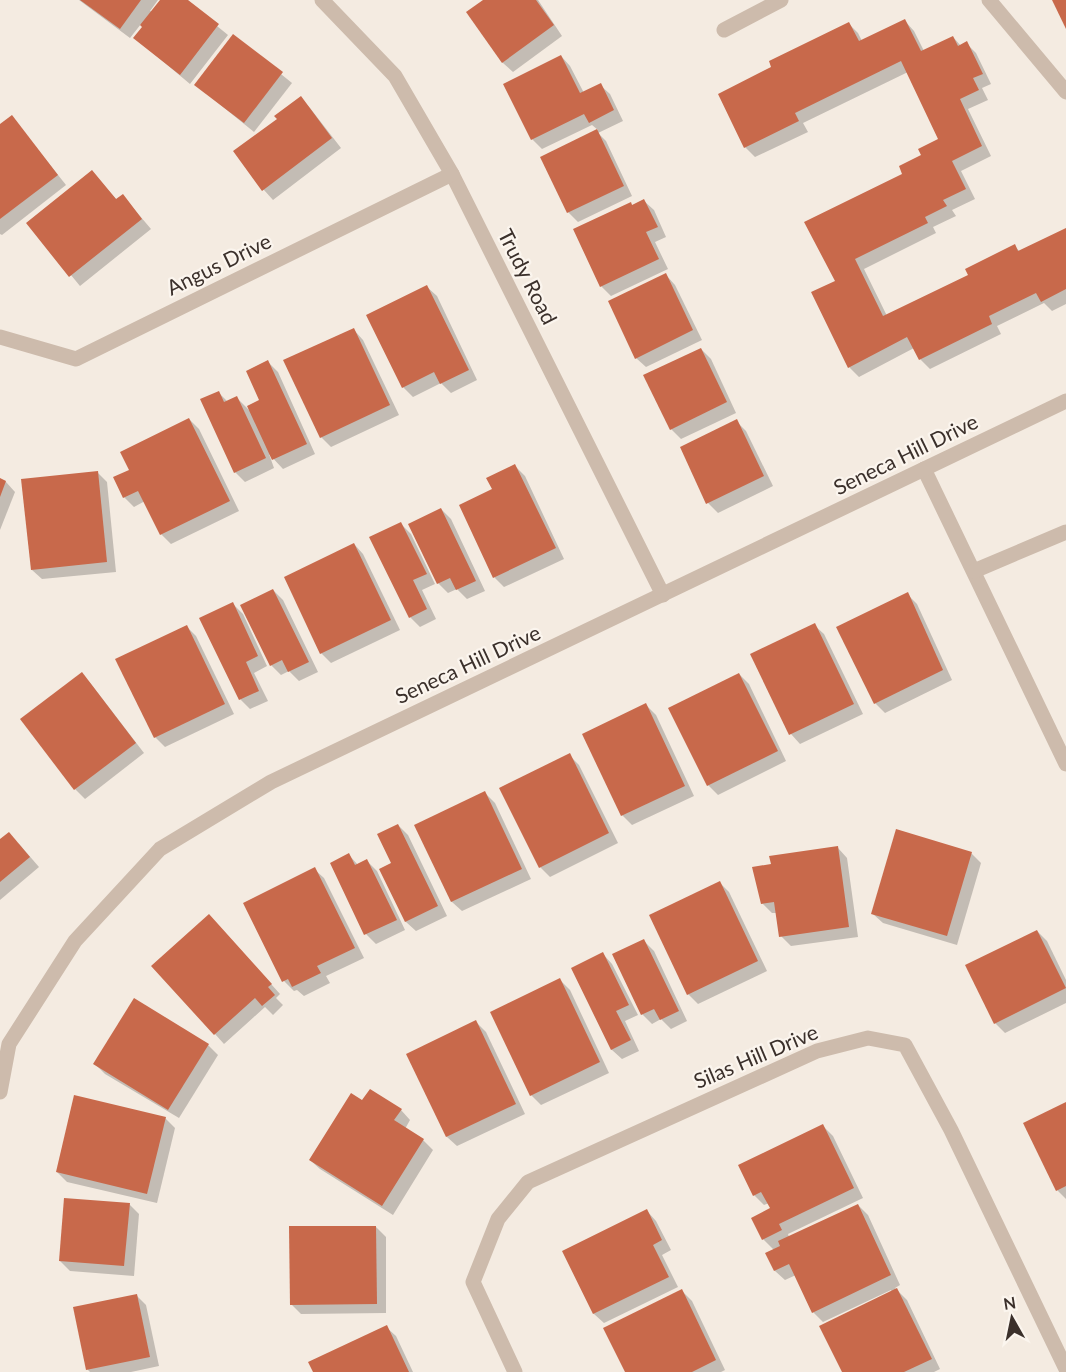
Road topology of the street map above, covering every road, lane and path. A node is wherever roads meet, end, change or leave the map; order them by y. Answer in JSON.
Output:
{"nodes":[{"id":1,"x":322,"y":0,"type":"edge"},
{"id":2,"x":781,"y":0,"type":"edge"},
{"id":3,"x":989,"y":0,"type":"edge"},
{"id":4,"x":724,"y":30,"type":"dead end"},
{"id":5,"x":1066,"y":92,"type":"edge"},
{"id":6,"x":452,"y":174,"type":"junction"},
{"id":7,"x":0,"y":337,"type":"edge"},
{"id":8,"x":1066,"y":401,"type":"edge"},
{"id":9,"x":924,"y":470,"type":"junction"},
{"id":10,"x":1066,"y":532,"type":"edge"},
{"id":11,"x":974,"y":571,"type":"junction"},
{"id":12,"x":663,"y":595,"type":"junction"},
{"id":13,"x":1066,"y":764,"type":"edge"},
{"id":14,"x":5,"y":1042,"type":"edge"},
{"id":15,"x":0,"y":1092,"type":"edge"},
{"id":16,"x":1066,"y":1369,"type":"edge"},
{"id":17,"x":515,"y":1372,"type":"edge"}],
"edges":[{"from":1,"to":6,"type":"street","name":"Trudy Road"},
{"from":2,"to":4,"type":"street"},
{"from":3,"to":5,"type":"street"},
{"from":6,"to":7,"type":"street","name":"Angus Drive"},
{"from":6,"to":12,"type":"street","name":"Trudy Road"},
{"from":8,"to":9,"type":"street","name":"Seneca Hill Drive"},
{"from":9,"to":11,"type":"street"},
{"from":9,"to":12,"type":"street","name":"Seneca Hill Drive"},
{"from":10,"to":11,"type":"street"},
{"from":11,"to":13,"type":"street"},
{"from":12,"to":14,"type":"street","name":"Seneca Hill Drive"},
{"from":14,"to":15,"type":"street","name":"Seneca Hill Drive"},
{"from":16,"to":17,"type":"street","name":"Silas Hill Drive"}]}
